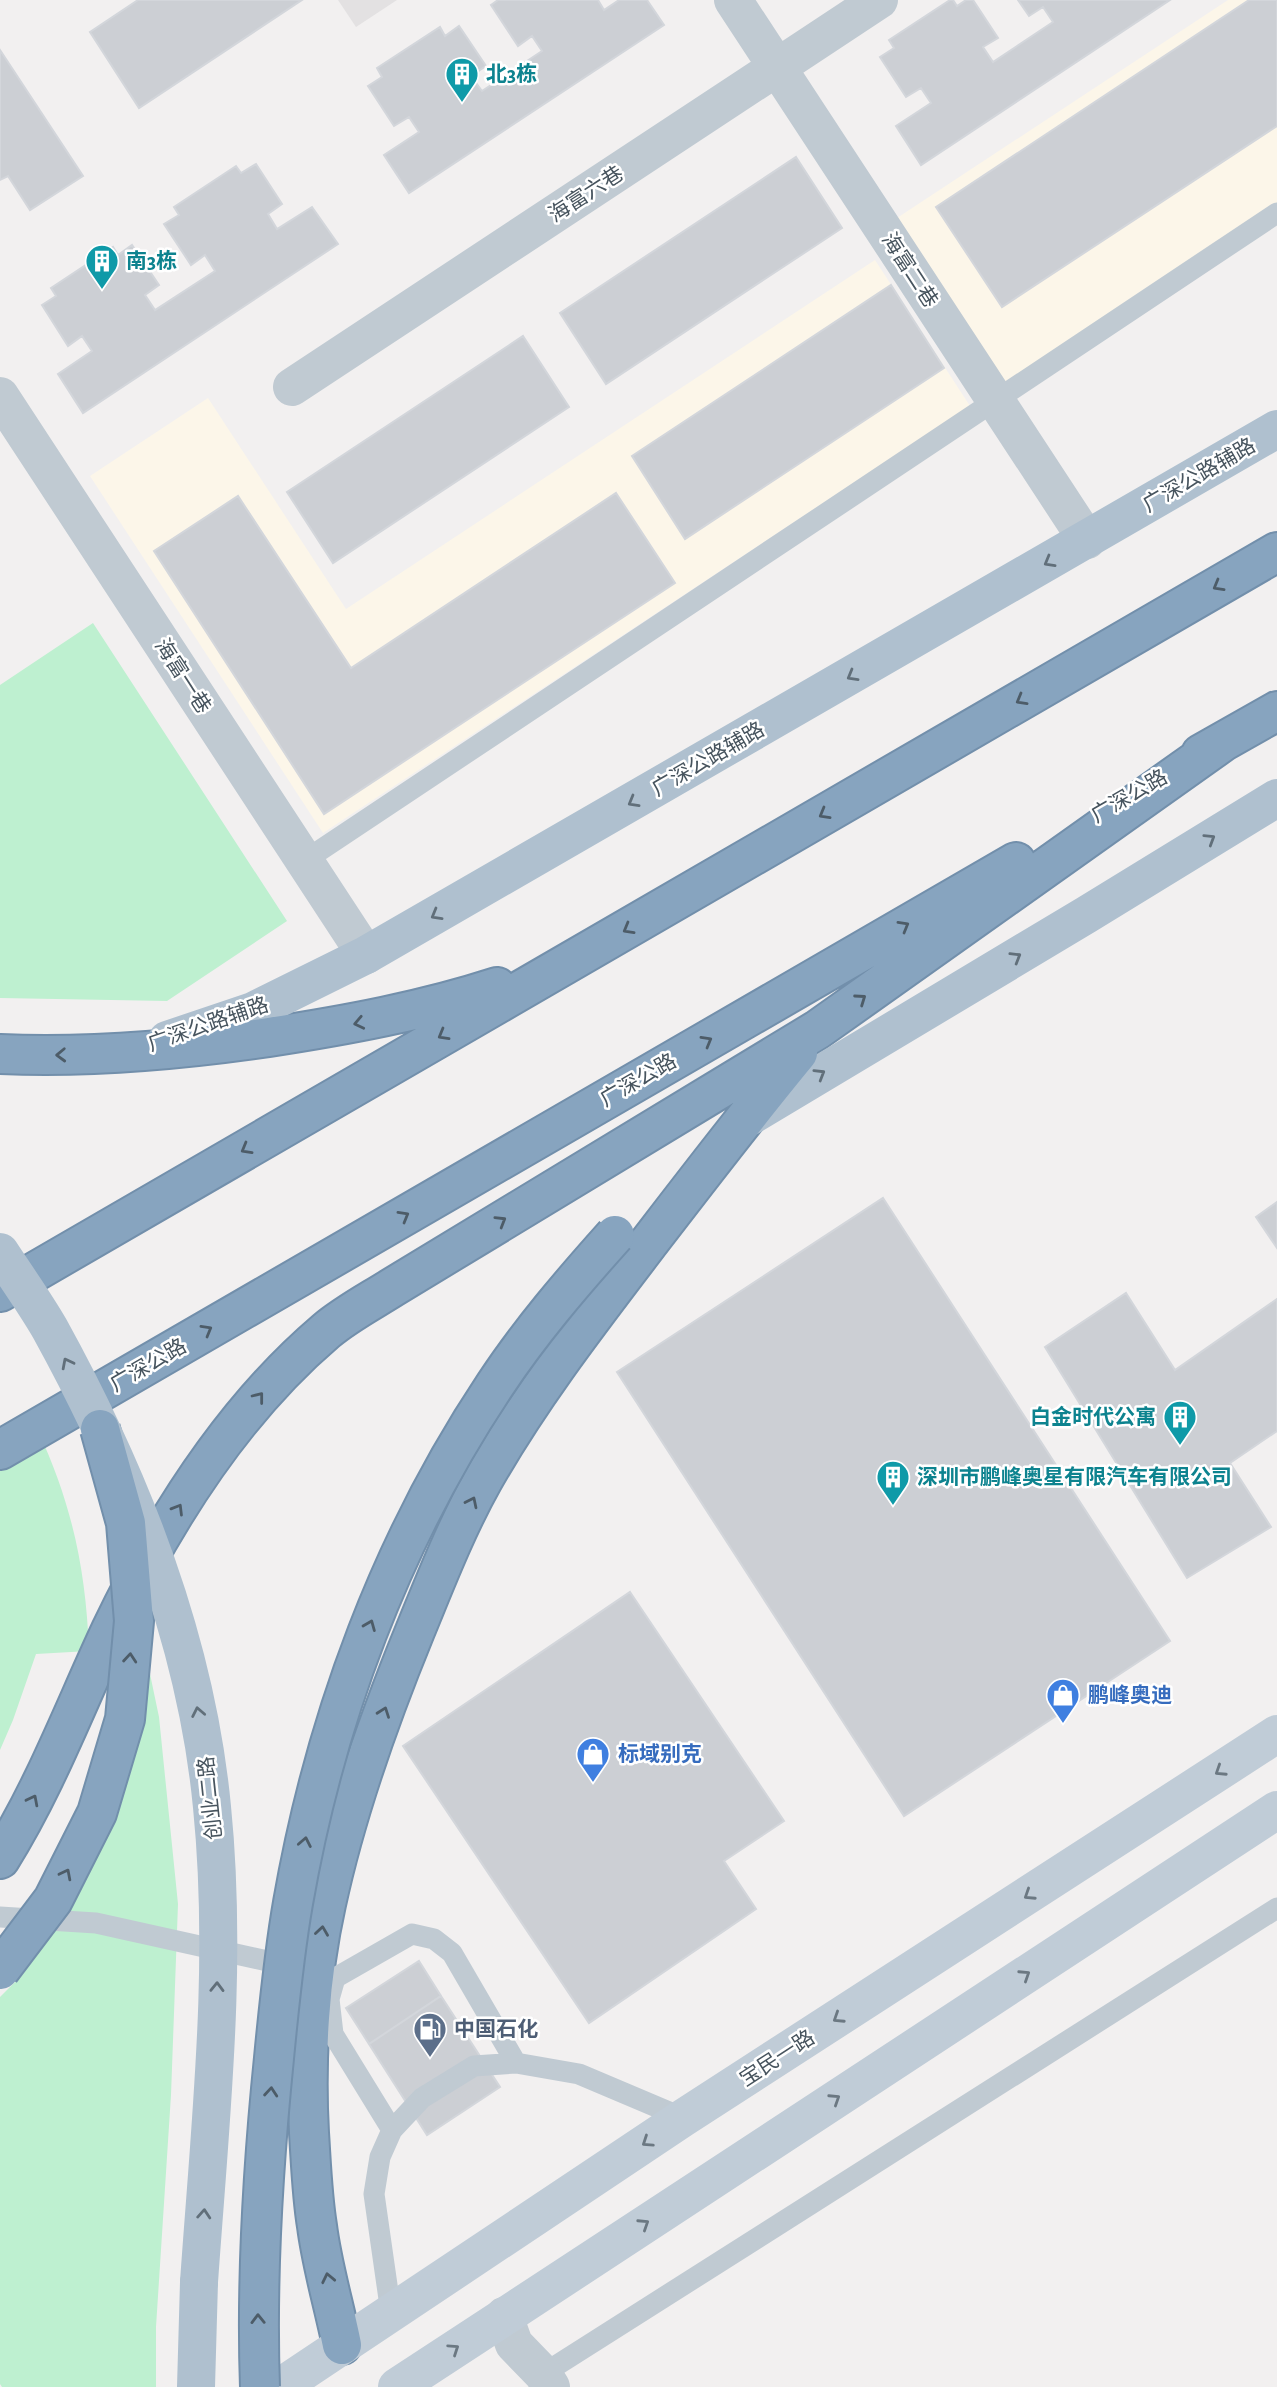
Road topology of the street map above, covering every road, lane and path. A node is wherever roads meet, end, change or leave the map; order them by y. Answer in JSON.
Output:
{"nodes":[{"id":1,"x":733,"y":0,"type":"edge"},
{"id":2,"x":879,"y":0,"type":"edge"},
{"id":3,"x":777,"y":67,"type":"junction"},
{"id":4,"x":1277,"y":213,"type":"edge"},
{"id":5,"x":292,"y":387,"type":"dead end"},
{"id":6,"x":0,"y":396,"type":"edge"},
{"id":7,"x":996,"y":400,"type":"junction"},
{"id":8,"x":1277,"y":429,"type":"edge"},
{"id":9,"x":1087,"y":540,"type":"junction"},
{"id":10,"x":1277,"y":552,"type":"edge"},
{"id":11,"x":1277,"y":710,"type":"edge"},
{"id":12,"x":1224,"y":741,"type":"junction"},
{"id":13,"x":1277,"y":797,"type":"edge"},
{"id":14,"x":304,"y":861,"type":"junction"},
{"id":15,"x":366,"y":955,"type":"junction"},
{"id":16,"x":566,"y":964,"type":"junction"},
{"id":17,"x":817,"y":1030,"type":"junction"},
{"id":18,"x":122,"y":1053,"type":"junction"},
{"id":19,"x":0,"y":1054,"type":"edge"},
{"id":20,"x":741,"y":1121,"type":"junction"},
{"id":21,"x":0,"y":1252,"type":"edge"},
{"id":22,"x":0,"y":1292,"type":"edge"},
{"id":23,"x":100,"y":1429,"type":"junction"},
{"id":24,"x":0,"y":1450,"type":"edge"},
{"id":25,"x":1277,"y":1734,"type":"edge"},
{"id":26,"x":1277,"y":1810,"type":"edge"},
{"id":27,"x":0,"y":1859,"type":"edge"},
{"id":28,"x":1277,"y":1908,"type":"edge"},
{"id":29,"x":0,"y":1917,"type":"edge"},
{"id":30,"x":0,"y":1970,"type":"edge"},
{"id":31,"x":326,"y":1975,"type":"junction"},
{"id":32,"x":516,"y":2063,"type":"junction"},
{"id":33,"x":684,"y":2118,"type":"junction"},
{"id":34,"x":392,"y":2130,"type":"junction"},
{"id":35,"x":391,"y":2313,"type":"junction"},
{"id":36,"x":504,"y":2316,"type":"junction"},
{"id":37,"x":342,"y":2345,"type":"junction"},
{"id":38,"x":547,"y":2381,"type":"edge"},
{"id":39,"x":196,"y":2387,"type":"edge"},
{"id":40,"x":260,"y":2387,"type":"edge"},
{"id":41,"x":280,"y":2387,"type":"edge"},
{"id":42,"x":397,"y":2387,"type":"edge"}],
"edges":[{"from":1,"to":3,"type":"street","name":"海富二巷"},
{"from":2,"to":3,"type":"street","name":"海富六巷"},
{"from":3,"to":5,"type":"street","name":"海富六巷"},
{"from":3,"to":7,"type":"street","name":"海富二巷"},
{"from":4,"to":7,"type":"lane"},
{"from":6,"to":14,"type":"street","name":"海富一巷"},
{"from":7,"to":9,"type":"street","name":"海富二巷"},
{"from":7,"to":14,"type":"lane"},
{"from":8,"to":9,"type":"main road","name":"广深公路辅路"},
{"from":9,"to":15,"type":"main road","name":"广深公路辅路","one_way":true},
{"from":10,"to":16,"type":"highway","one_way":true},
{"from":11,"to":12,"type":"highway","name":"广深公路"},
{"from":17,"to":12,"type":"highway","one_way":true},
{"from":24,"to":12,"type":"highway","name":"广深公路","one_way":true},
{"from":20,"to":13,"type":"main road","one_way":true},
{"from":14,"to":15,"type":"street","name":"海富一巷"},
{"from":15,"to":18,"type":"main road","name":"广深公路辅路"},
{"from":16,"to":18,"type":"highway","one_way":true},
{"from":16,"to":22,"type":"highway","one_way":true},
{"from":17,"to":20,"type":"highway"},
{"from":27,"to":17,"type":"highway","one_way":true,"bridge":true},
{"from":18,"to":19,"type":"highway","one_way":true},
{"from":31,"to":20,"type":"highway","one_way":true},
{"from":40,"to":20,"type":"highway","one_way":true,"bridge":true},
{"from":23,"to":21,"type":"main road","name":"创业二路","one_way":true,"bridge":true},
{"from":30,"to":23,"type":"highway","one_way":true,"bridge":true},
{"from":39,"to":23,"type":"main road","name":"创业二路","one_way":true,"bridge":true},
{"from":25,"to":33,"type":"main road","name":"宝民一路","one_way":true},
{"from":36,"to":26,"type":"main road","one_way":true},
{"from":28,"to":38,"type":"lane"},
{"from":29,"to":31,"type":"lane"},
{"from":31,"to":32,"type":"lane"},
{"from":31,"to":34,"type":"lane"},
{"from":37,"to":31,"type":"highway","one_way":true},
{"from":32,"to":33,"type":"lane"},
{"from":32,"to":34,"type":"lane"},
{"from":33,"to":35,"type":"main road","name":"宝民一路","one_way":true},
{"from":34,"to":35,"type":"lane"},
{"from":35,"to":37,"type":"main road","name":"宝民一路"},
{"from":36,"to":38,"type":"street"},
{"from":42,"to":36,"type":"main road","one_way":true},
{"from":37,"to":41,"type":"main road","name":"宝民一路"}]}
